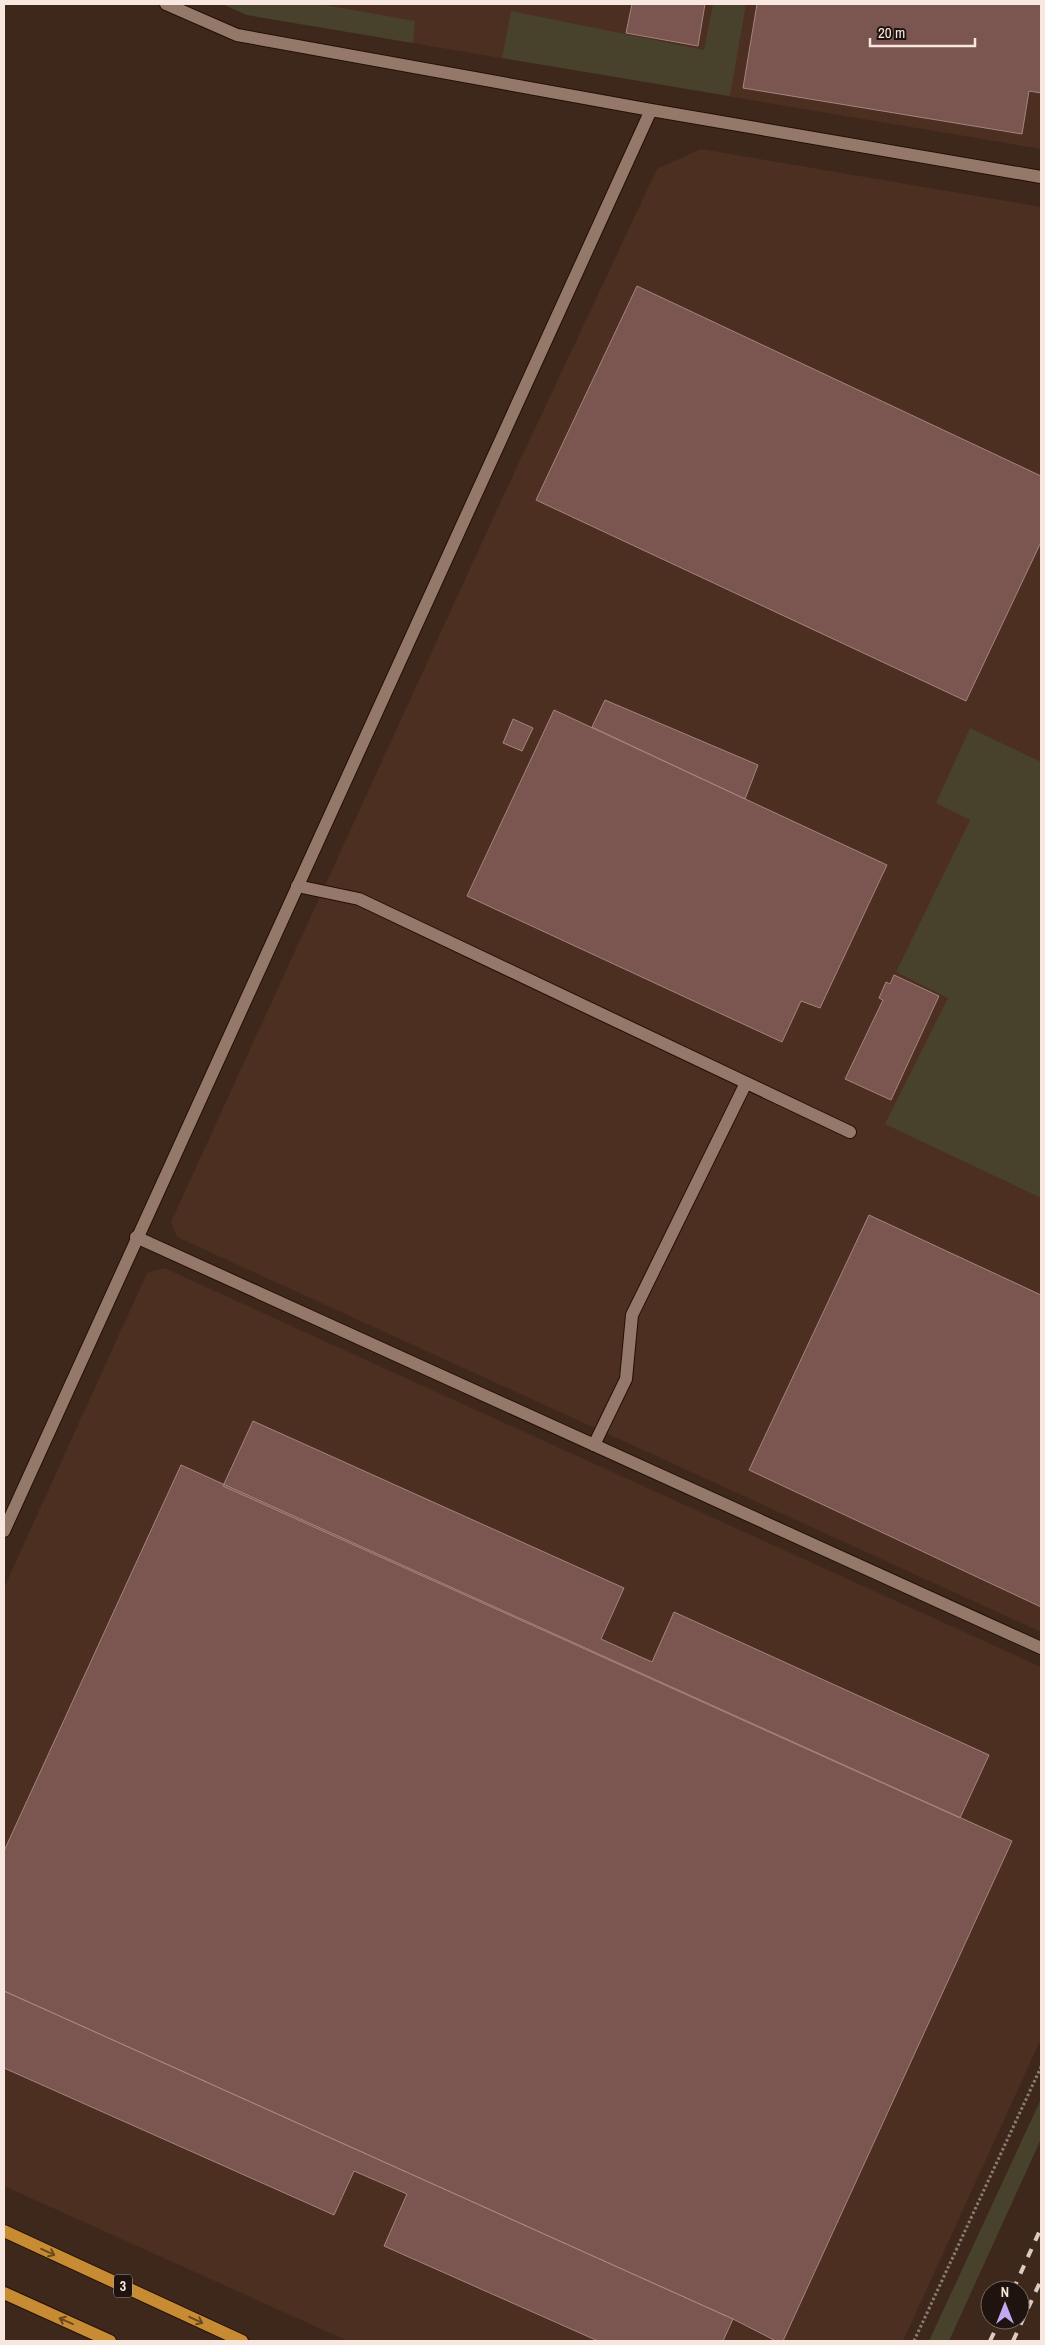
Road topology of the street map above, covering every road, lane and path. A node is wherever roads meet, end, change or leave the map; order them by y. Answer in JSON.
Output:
{"nodes":[{"id":1,"x":166,"y":4,"type":"edge"},
{"id":2,"x":651,"y":110,"type":"junction"},
{"id":3,"x":1041,"y":177,"type":"edge"},
{"id":4,"x":297,"y":886,"type":"junction"},
{"id":5,"x":746,"y":1083,"type":"junction"},
{"id":6,"x":850,"y":1132,"type":"dead end"},
{"id":7,"x":136,"y":1238,"type":"junction"},
{"id":8,"x":594,"y":1445,"type":"junction"},
{"id":9,"x":4,"y":1531,"type":"edge"},
{"id":10,"x":1041,"y":1648,"type":"edge"},
{"id":11,"x":1041,"y":2068,"type":"edge"},
{"id":12,"x":4,"y":2231,"type":"edge"},
{"id":13,"x":4,"y":2293,"type":"edge"},
{"id":14,"x":110,"y":2341,"type":"edge"},
{"id":15,"x":242,"y":2341,"type":"edge"},
{"id":16,"x":914,"y":2341,"type":"edge"}],
"edges":[{"from":1,"to":2,"type":"street"},
{"from":2,"to":3,"type":"street"},
{"from":2,"to":4,"type":"street"},
{"from":4,"to":5,"type":"street"},
{"from":4,"to":7,"type":"street"},
{"from":5,"to":6,"type":"street"},
{"from":5,"to":8,"type":"street"},
{"from":7,"to":8,"type":"street"},
{"from":7,"to":9,"type":"street"},
{"from":8,"to":10,"type":"street"},
{"from":11,"to":16,"type":"path"},
{"from":12,"to":15,"type":"main road","number":"3","one_way":true},
{"from":14,"to":13,"type":"main road","one_way":true}]}
